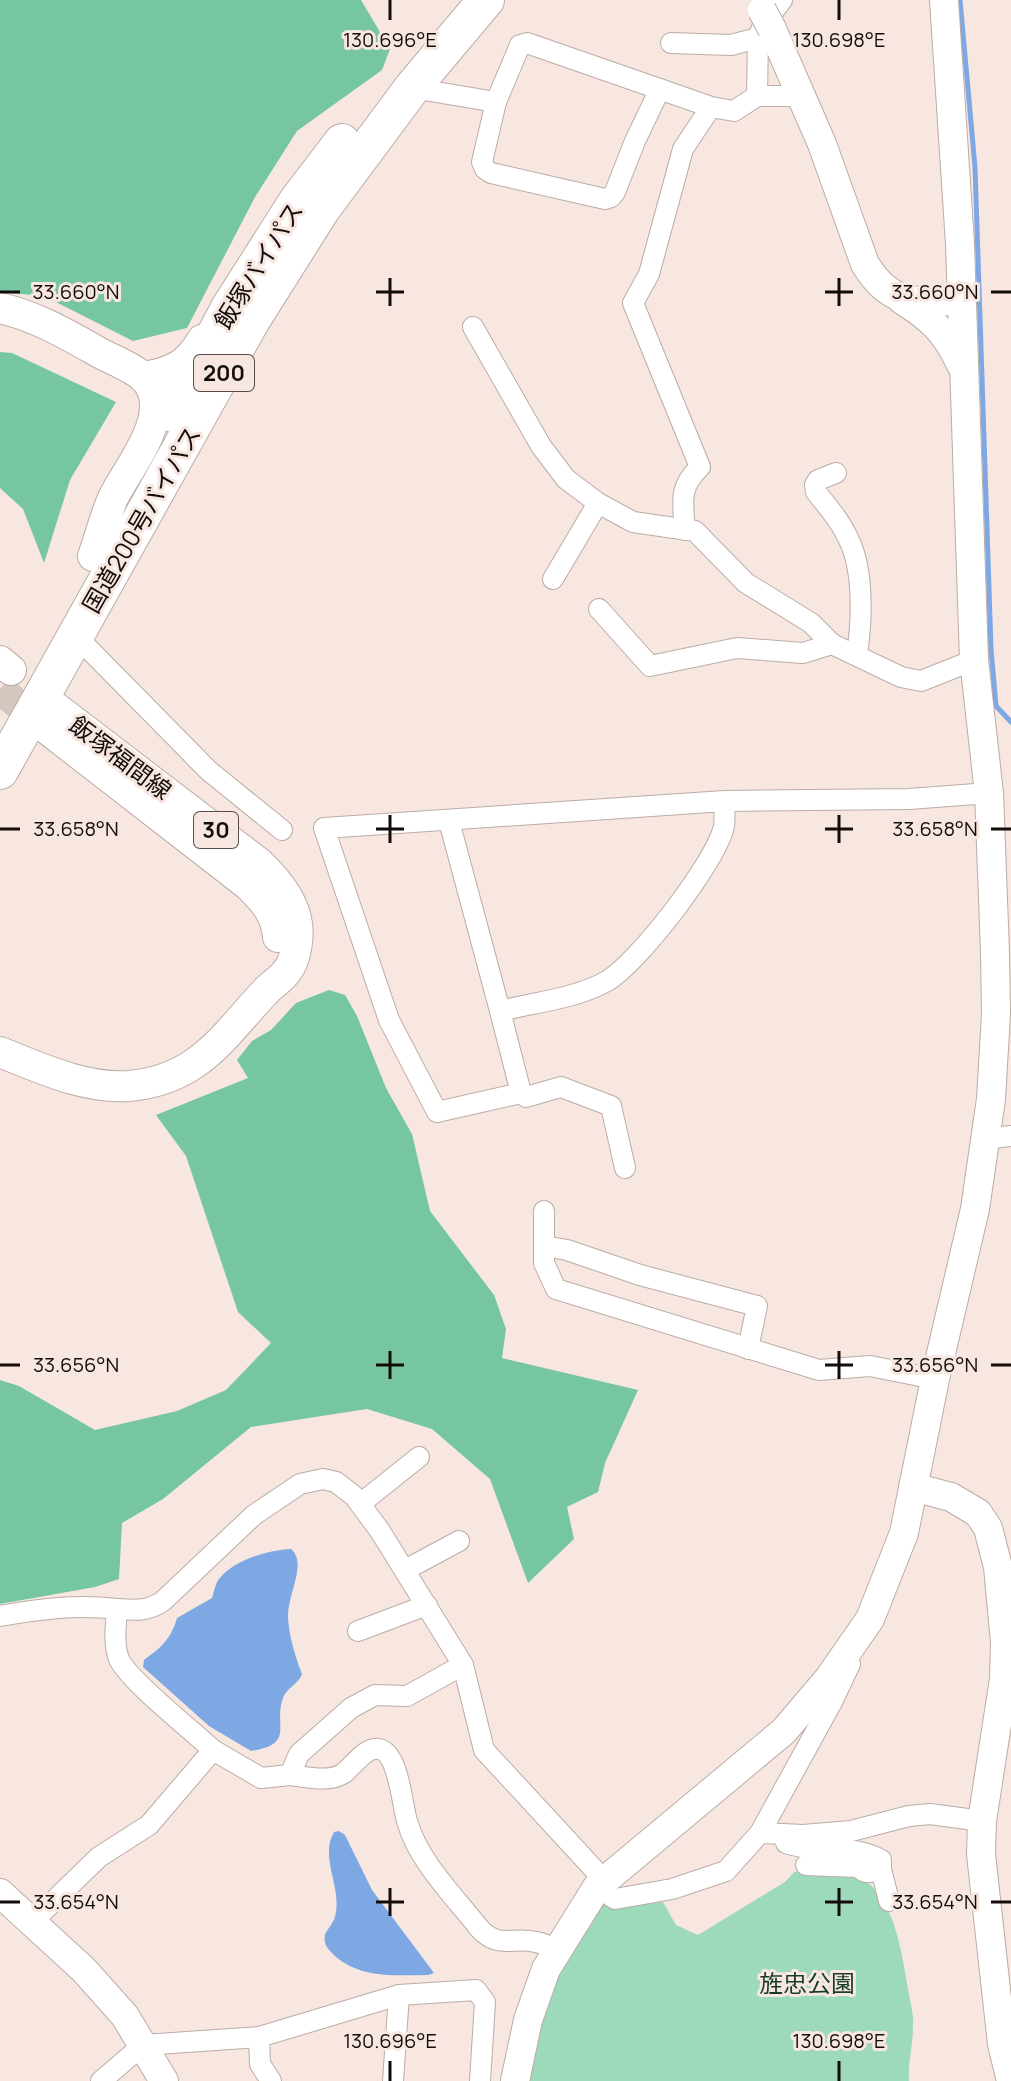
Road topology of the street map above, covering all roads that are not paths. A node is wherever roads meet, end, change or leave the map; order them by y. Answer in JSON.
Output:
{"nodes":[{"id":1,"x":459,"y":0,"type":"edge"},
{"id":2,"x":486,"y":0,"type":"edge"},
{"id":3,"x":944,"y":0,"type":"edge"},
{"id":4,"x":766,"y":15,"type":"edge"},
{"id":5,"x":671,"y":43,"type":"dead end"},
{"id":6,"x":412,"y":88,"type":"junction"},
{"id":7,"x":660,"y":89,"type":"junction"},
{"id":8,"x":757,"y":96,"type":"junction"},
{"id":9,"x":803,"y":96,"type":"junction"},
{"id":10,"x":496,"y":102,"type":"junction"},
{"id":11,"x":711,"y":107,"type":"junction"},
{"id":12,"x":271,"y":242,"type":"junction"},
{"id":13,"x":960,"y":244,"type":"junction"},
{"id":14,"x":898,"y":297,"type":"junction"},
{"id":15,"x":962,"y":301,"type":"junction"},
{"id":16,"x":0,"y":308,"type":"edge"},
{"id":17,"x":473,"y":327,"type":"dead end"},
{"id":18,"x":963,"y":372,"type":"junction"},
{"id":19,"x":143,"y":377,"type":"junction"},
{"id":20,"x":836,"y":473,"type":"dead end"},
{"id":21,"x":598,"y":503,"type":"junction"},
{"id":22,"x":685,"y":530,"type":"junction"},
{"id":23,"x":93,"y":556,"type":"junction"},
{"id":24,"x":553,"y":579,"type":"dead end"},
{"id":25,"x":599,"y":609,"type":"dead end"},
{"id":26,"x":75,"y":635,"type":"junction"},
{"id":27,"x":832,"y":644,"type":"junction"},
{"id":28,"x":857,"y":654,"type":"junction"},
{"id":29,"x":974,"y":660,"type":"junction"},
{"id":30,"x":51,"y":718,"type":"tunnel mouth"},
{"id":31,"x":0,"y":722,"type":"edge"},
{"id":32,"x":0,"y":771,"type":"edge"},
{"id":33,"x":1000,"y":791,"type":"edge"},
{"id":34,"x":725,"y":801,"type":"junction"},
{"id":35,"x":449,"y":821,"type":"junction"},
{"id":36,"x":282,"y":830,"type":"dead end"},
{"id":37,"x":500,"y":1011,"type":"junction"},
{"id":38,"x":0,"y":1052,"type":"edge"},
{"id":39,"x":521,"y":1093,"type":"junction"},
{"id":40,"x":998,"y":1138,"type":"edge"},
{"id":41,"x":625,"y":1168,"type":"dead end"},
{"id":42,"x":544,"y":1211,"type":"dead end"},
{"id":43,"x":544,"y":1246,"type":"junction"},
{"id":44,"x":748,"y":1349,"type":"junction"},
{"id":45,"x":935,"y":1379,"type":"junction"},
{"id":46,"x":419,"y":1457,"type":"dead end"},
{"id":47,"x":913,"y":1487,"type":"junction"},
{"id":48,"x":360,"y":1504,"type":"junction"},
{"id":49,"x":459,"y":1541,"type":"dead end"},
{"id":50,"x":405,"y":1570,"type":"junction"},
{"id":51,"x":427,"y":1605,"type":"junction"},
{"id":52,"x":117,"y":1609,"type":"junction"},
{"id":53,"x":0,"y":1616,"type":"edge"},
{"id":54,"x":870,"y":1619,"type":"junction"},
{"id":55,"x":358,"y":1631,"type":"dead end"},
{"id":56,"x":463,"y":1665,"type":"junction"},
{"id":57,"x":213,"y":1750,"type":"junction"},
{"id":58,"x":290,"y":1775,"type":"junction"},
{"id":59,"x":982,"y":1821,"type":"junction"},
{"id":60,"x":764,"y":1833,"type":"junction"},
{"id":61,"x":806,"y":1865,"type":"dead end"},
{"id":62,"x":881,"y":1869,"type":"junction"},
{"id":63,"x":600,"y":1884,"type":"junction"},
{"id":64,"x":0,"y":1893,"type":"edge"},
{"id":65,"x":889,"y":1901,"type":"dead end"},
{"id":66,"x":32,"y":1922,"type":"junction"},
{"id":67,"x":556,"y":1949,"type":"junction"},
{"id":68,"x":399,"y":1995,"type":"junction"},
{"id":69,"x":259,"y":2037,"type":"junction"},
{"id":70,"x":143,"y":2045,"type":"junction"},
{"id":71,"x":101,"y":2081,"type":"edge"},
{"id":72,"x":164,"y":2081,"type":"edge"},
{"id":73,"x":271,"y":2081,"type":"edge"},
{"id":74,"x":393,"y":2081,"type":"edge"},
{"id":75,"x":480,"y":2081,"type":"edge"},
{"id":76,"x":515,"y":2081,"type":"edge"},
{"id":77,"x":1011,"y":2081,"type":"edge"}],
"edges":[{"from":1,"to":12,"type":"highway","name":"飯塚バイパス","number":"200"},
{"from":2,"to":6,"type":"highway","name":"国道200号バイパス","number":"200"},
{"from":3,"to":13,"type":"street"},
{"from":4,"to":5,"type":"street"},
{"from":4,"to":8,"type":"street"},
{"from":4,"to":9,"type":"street"},
{"from":6,"to":10,"type":"street"},
{"from":6,"to":26,"type":"highway","name":"国道200号バイパス","number":"200"},
{"from":7,"to":10,"type":"street"},
{"from":7,"to":10,"type":"street"},
{"from":7,"to":11,"type":"street"},
{"from":8,"to":9,"type":"street"},
{"from":8,"to":11,"type":"street"},
{"from":9,"to":14,"type":"street"},
{"from":11,"to":22,"type":"street"},
{"from":12,"to":19,"type":"main road"},
{"from":12,"to":23,"type":"highway","name":"飯塚バイパス","number":"200"},
{"from":13,"to":14,"type":"street"},
{"from":13,"to":15,"type":"street"},
{"from":14,"to":15,"type":"street"},
{"from":14,"to":18,"type":"street"},
{"from":15,"to":18,"type":"street"},
{"from":16,"to":19,"type":"main road"},
{"from":17,"to":21,"type":"street"},
{"from":18,"to":29,"type":"street"},
{"from":19,"to":23,"type":"main road"},
{"from":20,"to":28,"type":"street"},
{"from":21,"to":22,"type":"street"},
{"from":21,"to":24,"type":"street"},
{"from":22,"to":27,"type":"street"},
{"from":23,"to":31,"type":"highway","name":"飯塚バイパス","number":"200"},
{"from":25,"to":27,"type":"street"},
{"from":26,"to":32,"type":"highway","name":"国道200号バイパス","number":"200"},
{"from":26,"to":36,"type":"street"},
{"from":27,"to":28,"type":"street"},
{"from":28,"to":29,"type":"street"},
{"from":29,"to":33,"type":"street"},
{"from":30,"to":38,"type":"main road","name":"飯塚福間線","number":"30"},
{"from":33,"to":34,"type":"street"},
{"from":33,"to":40,"type":"street"},
{"from":34,"to":35,"type":"street"},
{"from":34,"to":37,"type":"street"},
{"from":35,"to":37,"type":"street"},
{"from":35,"to":39,"type":"street"},
{"from":37,"to":39,"type":"street"},
{"from":39,"to":41,"type":"street"},
{"from":40,"to":45,"type":"street"},
{"from":42,"to":43,"type":"street"},
{"from":43,"to":44,"type":"street"},
{"from":43,"to":44,"type":"street"},
{"from":44,"to":45,"type":"street"},
{"from":45,"to":47,"type":"street"},
{"from":46,"to":48,"type":"street"},
{"from":47,"to":54,"type":"street"},
{"from":47,"to":59,"type":"street"},
{"from":48,"to":50,"type":"street"},
{"from":48,"to":52,"type":"street"},
{"from":49,"to":50,"type":"street"},
{"from":50,"to":51,"type":"street"},
{"from":51,"to":55,"type":"street"},
{"from":51,"to":56,"type":"street"},
{"from":52,"to":53,"type":"street"},
{"from":52,"to":57,"type":"street"},
{"from":54,"to":60,"type":"street"},
{"from":54,"to":63,"type":"street"},
{"from":56,"to":58,"type":"street"},
{"from":56,"to":63,"type":"street"},
{"from":57,"to":58,"type":"street"},
{"from":57,"to":66,"type":"street"},
{"from":58,"to":67,"type":"street"},
{"from":59,"to":60,"type":"street"},
{"from":59,"to":77,"type":"street"},
{"from":60,"to":62,"type":"street"},
{"from":60,"to":63,"type":"street"},
{"from":61,"to":62,"type":"street"},
{"from":62,"to":65,"type":"street"},
{"from":63,"to":67,"type":"street"},
{"from":64,"to":66,"type":"street"},
{"from":66,"to":70,"type":"street"},
{"from":67,"to":76,"type":"street"},
{"from":68,"to":69,"type":"street"},
{"from":68,"to":74,"type":"street"},
{"from":68,"to":75,"type":"street"},
{"from":69,"to":70,"type":"street"},
{"from":69,"to":73,"type":"street"},
{"from":70,"to":71,"type":"street"},
{"from":70,"to":72,"type":"street"}]}
